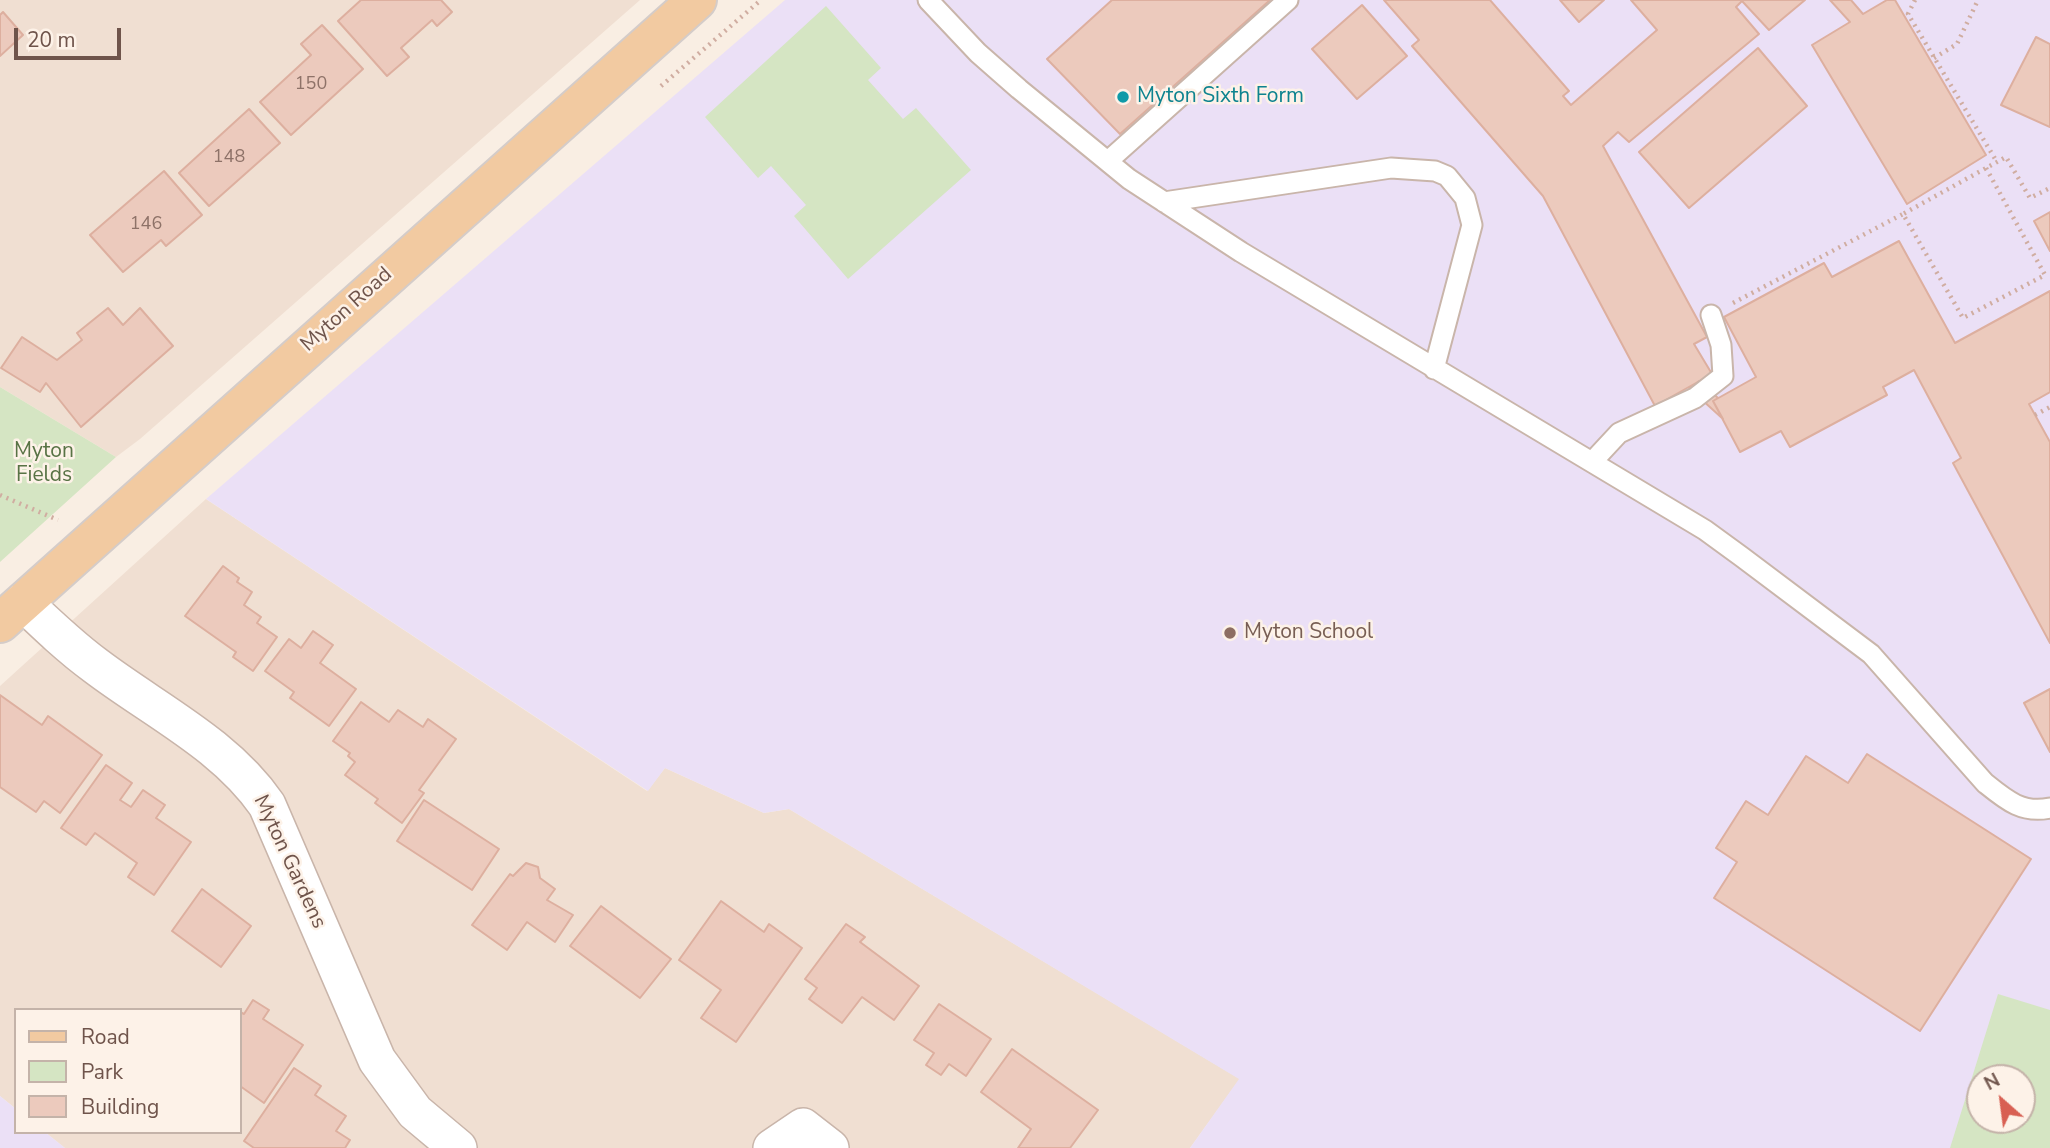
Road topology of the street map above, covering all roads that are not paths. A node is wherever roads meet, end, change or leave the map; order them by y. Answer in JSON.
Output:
{"nodes":[{"id":1,"x":697,"y":0,"type":"edge"},
{"id":2,"x":928,"y":0,"type":"edge"},
{"id":3,"x":1288,"y":0,"type":"edge"},
{"id":4,"x":1108,"y":162,"type":"junction"},
{"id":5,"x":1164,"y":202,"type":"junction"},
{"id":6,"x":1711,"y":315,"type":"road end"},
{"id":7,"x":1434,"y":369,"type":"junction"},
{"id":8,"x":1592,"y":462,"type":"junction"},
{"id":9,"x":11,"y":612,"type":"edge"},
{"id":10,"x":2050,"y":808,"type":"edge"},
{"id":11,"x":458,"y":1148,"type":"edge"},
{"id":12,"x":772,"y":1148,"type":"edge"},
{"id":13,"x":830,"y":1148,"type":"edge"}],
"edges":[{"from":1,"to":9,"type":"main road","name":"Myton Road"},
{"from":2,"to":4,"type":"lane"},
{"from":3,"to":4,"type":"lane"},
{"from":4,"to":5,"type":"lane"},
{"from":5,"to":7,"type":"lane"},
{"from":5,"to":7,"type":"lane"},
{"from":6,"to":8,"type":"lane"},
{"from":7,"to":8,"type":"lane"},
{"from":8,"to":10,"type":"lane"},
{"from":9,"to":11,"type":"street","name":"Myton Gardens"},
{"from":12,"to":13,"type":"street"}]}
